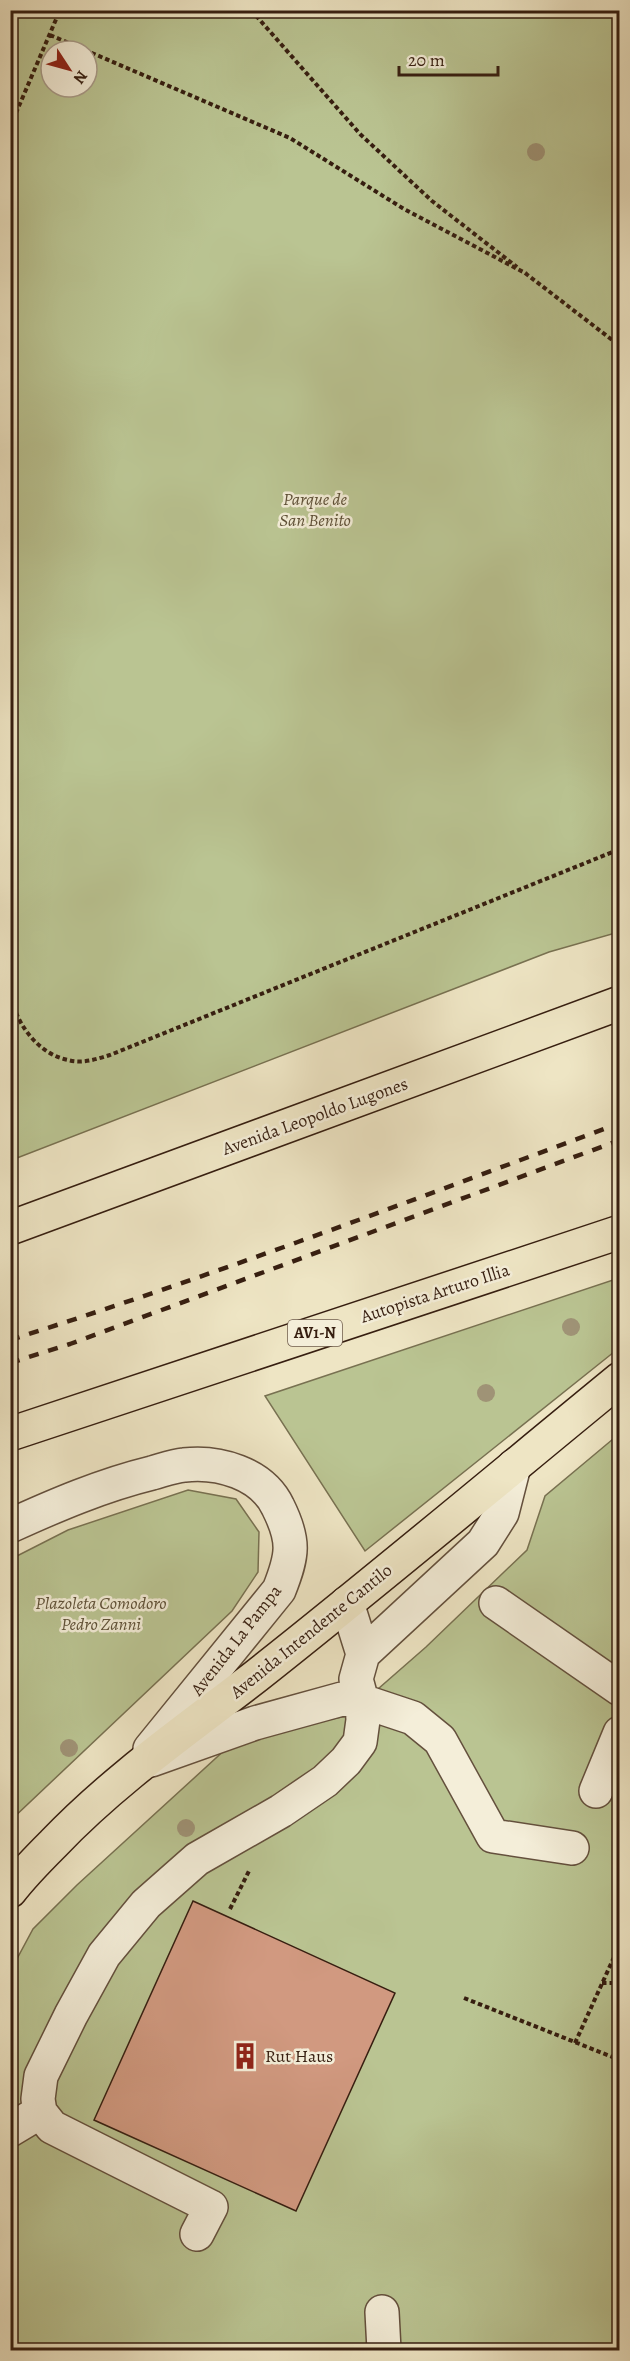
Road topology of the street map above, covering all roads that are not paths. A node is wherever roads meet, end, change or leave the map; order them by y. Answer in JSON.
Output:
{"nodes":[{"id":1,"x":620,"y":1003,"type":"edge"},
{"id":2,"x":10,"y":1228,"type":"edge"},
{"id":3,"x":620,"y":1232,"type":"edge"},
{"id":4,"x":620,"y":1379,"type":"edge"},
{"id":5,"x":10,"y":1434,"type":"edge"},
{"id":6,"x":513,"y":1466,"type":"junction"},
{"id":7,"x":10,"y":1526,"type":"edge"},
{"id":8,"x":347,"y":1603,"type":"junction"},
{"id":9,"x":496,"y":1603,"type":"dead end"},
{"id":10,"x":363,"y":1654,"type":"junction"},
{"id":11,"x":620,"y":1689,"type":"edge"},
{"id":12,"x":362,"y":1701,"type":"junction"},
{"id":13,"x":620,"y":1733,"type":"edge"},
{"id":14,"x":138,"y":1765,"type":"junction"},
{"id":15,"x":596,"y":1791,"type":"dead end"},
{"id":16,"x":572,"y":1848,"type":"dead end"},
{"id":17,"x":10,"y":1891,"type":"edge"},
{"id":18,"x":40,"y":2112,"type":"junction"},
{"id":19,"x":10,"y":2130,"type":"edge"},
{"id":20,"x":197,"y":2234,"type":"dead end"},
{"id":21,"x":382,"y":2312,"type":"dead end"},
{"id":22,"x":384,"y":2350,"type":"edge"}],
"edges":[{"from":1,"to":2,"type":"main road","name":"Avenida Leopoldo Lugones"},
{"from":3,"to":5,"type":"main road","name":"Autopista Arturo Illia","number":"AV1-N"},
{"from":4,"to":6,"type":"main road","name":"Avenida Intendente Cantilo"},
{"from":6,"to":8,"type":"main road","name":"Avenida Intendente Cantilo"},
{"from":6,"to":10,"type":"street"},
{"from":7,"to":14,"type":"street","name":"Avenida La Pampa"},
{"from":8,"to":10,"type":"street"},
{"from":8,"to":14,"type":"main road","name":"Avenida Intendente Cantilo"},
{"from":9,"to":11,"type":"street"},
{"from":10,"to":12,"type":"street"},
{"from":12,"to":14,"type":"street"},
{"from":12,"to":16,"type":"street"},
{"from":12,"to":18,"type":"street"},
{"from":13,"to":15,"type":"street"},
{"from":14,"to":17,"type":"main road","name":"Avenida Intendente Cantilo"},
{"from":18,"to":19,"type":"street"},
{"from":18,"to":20,"type":"street"},
{"from":21,"to":22,"type":"street"}]}
